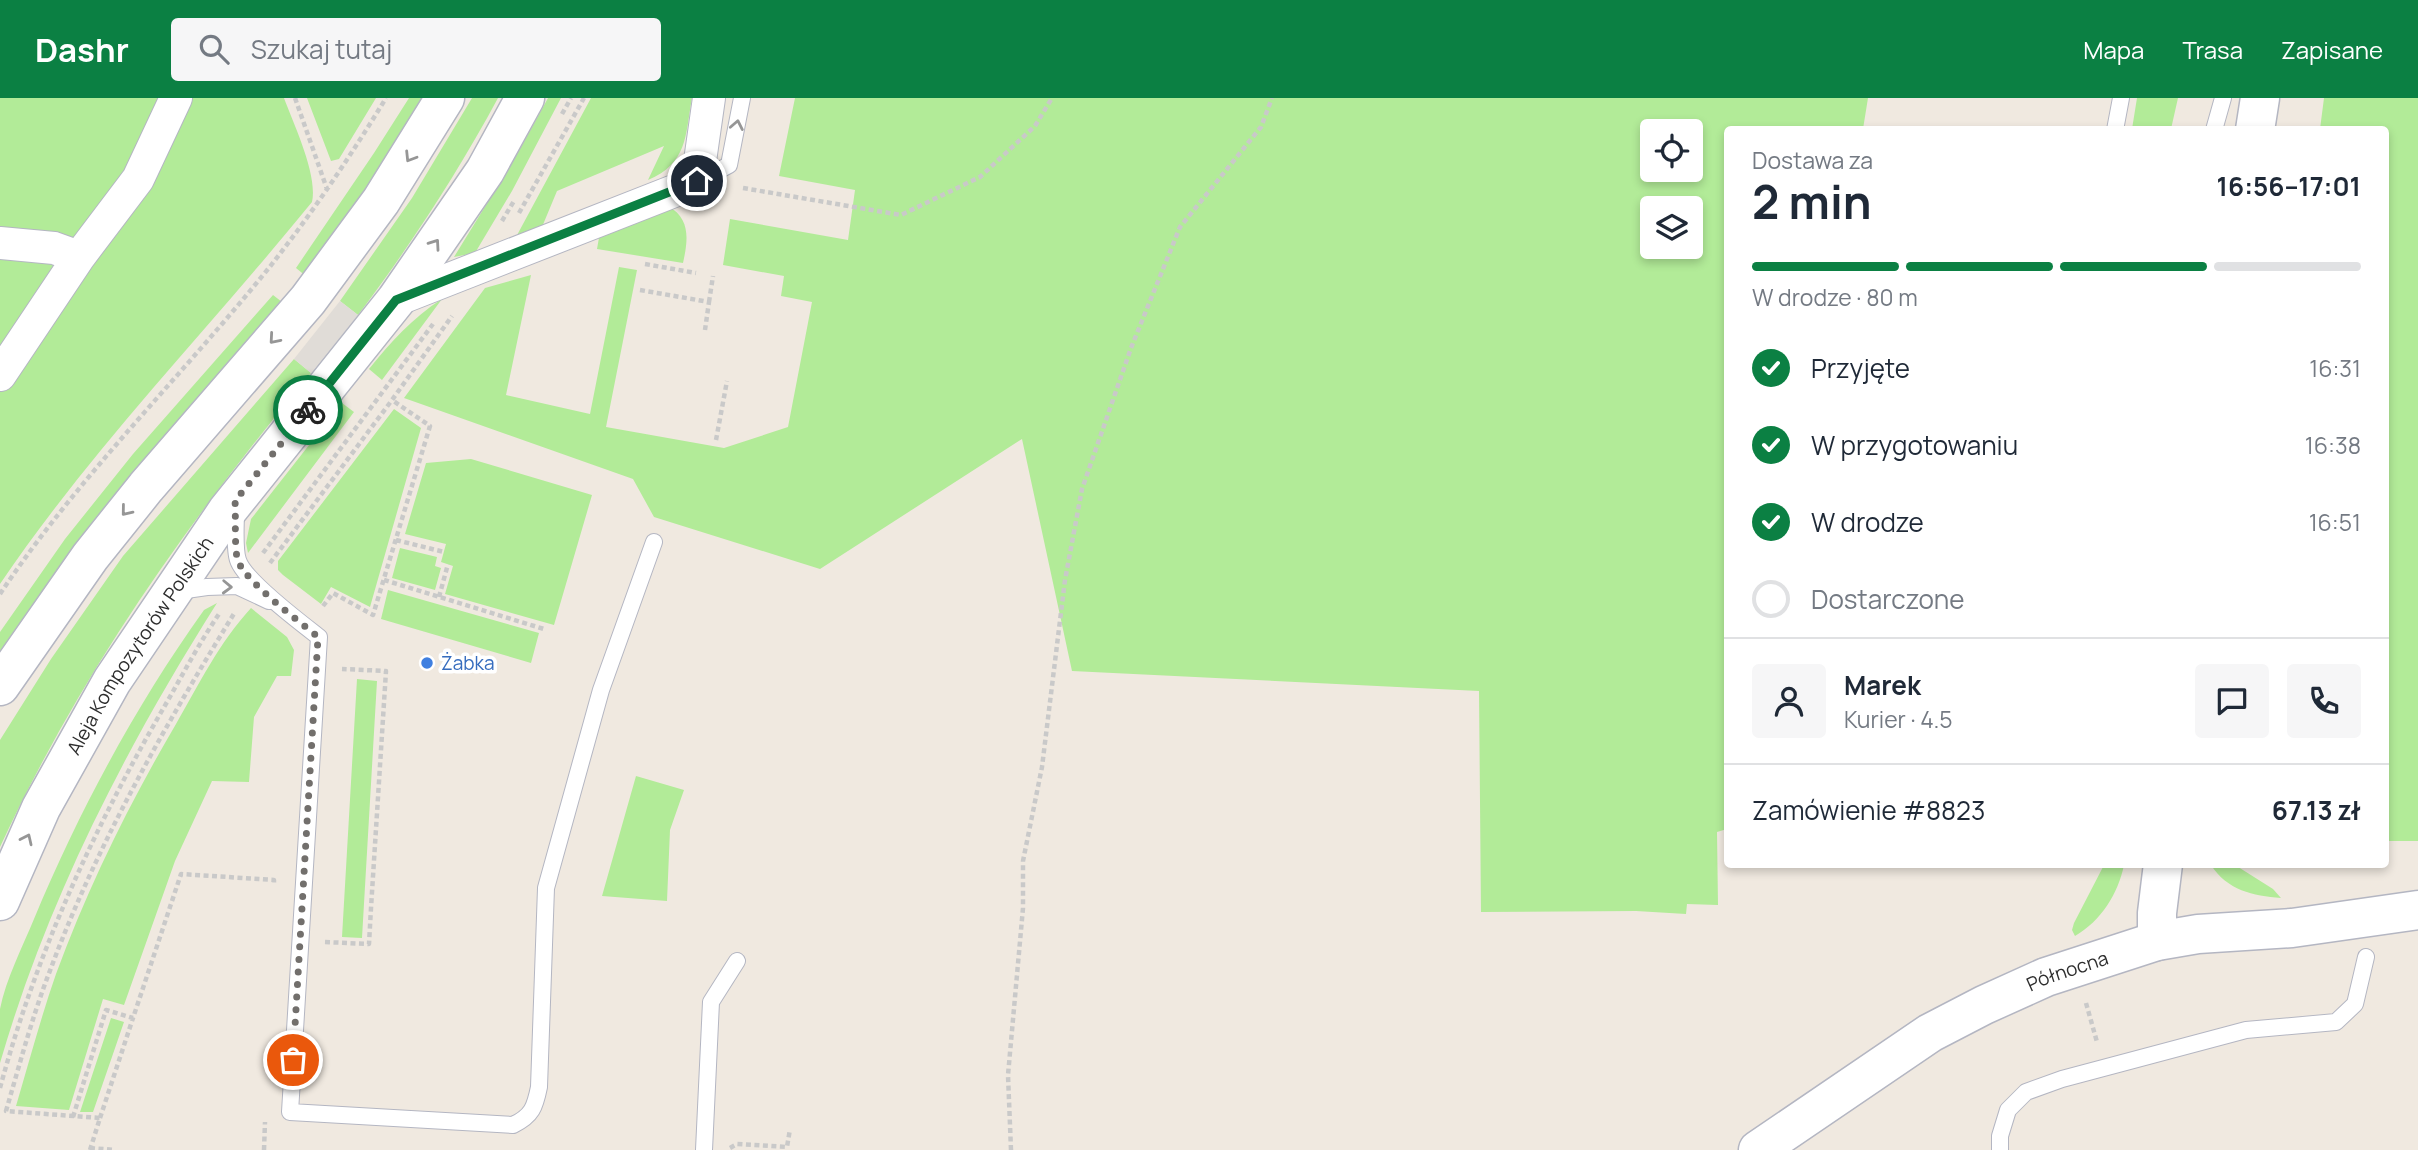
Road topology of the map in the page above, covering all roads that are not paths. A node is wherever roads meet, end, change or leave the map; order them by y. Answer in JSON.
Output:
{"nodes":[{"id":1,"x":176,"y":98,"type":"edge"},
{"id":2,"x":445,"y":98,"type":"edge"},
{"id":3,"x":525,"y":98,"type":"edge"},
{"id":4,"x":709,"y":98,"type":"edge"},
{"id":5,"x":742,"y":98,"type":"edge"},
{"id":6,"x":2121,"y":98,"type":"edge"},
{"id":7,"x":2223,"y":98,"type":"edge"},
{"id":8,"x":2260,"y":98,"type":"edge"},
{"id":9,"x":2116,"y":126,"type":"edge"},
{"id":10,"x":2215,"y":126,"type":"edge"},
{"id":11,"x":2256,"y":126,"type":"edge"},
{"id":12,"x":697,"y":181,"type":"junction"},
{"id":13,"x":0,"y":243,"type":"edge"},
{"id":14,"x":79,"y":257,"type":"junction"},
{"id":15,"x":396,"y":300,"type":"junction"},
{"id":16,"x":0,"y":375,"type":"edge"},
{"id":17,"x":235,"y":501,"type":"junction"},
{"id":18,"x":654,"y":542,"type":"dead end"},
{"id":19,"x":173,"y":592,"type":"junction"},
{"id":20,"x":278,"y":605,"type":"junction"},
{"id":21,"x":0,"y":686,"type":"edge"},
{"id":22,"x":2163,"y":868,"type":"edge"},
{"id":23,"x":0,"y":901,"type":"edge"},
{"id":24,"x":2418,"y":911,"type":"edge"},
{"id":25,"x":2157,"y":941,"type":"junction"},
{"id":26,"x":2365,"y":957,"type":"dead end"},
{"id":27,"x":737,"y":961,"type":"dead end"},
{"id":28,"x":704,"y":1150,"type":"edge"},
{"id":29,"x":1758,"y":1150,"type":"edge"},
{"id":30,"x":2000,"y":1150,"type":"edge"}],
"edges":[{"from":1,"to":14,"type":"street"},
{"from":2,"to":21,"type":"street","one_way":true},
{"from":15,"to":3,"type":"street","name":"Aleja Kompozytorów Polskich","one_way":true},
{"from":4,"to":12,"type":"street"},
{"from":12,"to":5,"type":"lane","one_way":true},
{"from":6,"to":9,"type":"lane"},
{"from":7,"to":10,"type":"lane"},
{"from":8,"to":11,"type":"street"},
{"from":12,"to":15,"type":"street"},
{"from":13,"to":14,"type":"street"},
{"from":14,"to":16,"type":"street"},
{"from":15,"to":17,"type":"street","name":"Aleja Kompozytorów Polskich"},
{"from":17,"to":19,"type":"street","name":"Aleja Kompozytorów Polskich"},
{"from":17,"to":20,"type":"lane"},
{"from":18,"to":20,"type":"lane"},
{"from":19,"to":20,"type":"lane","one_way":true},
{"from":23,"to":19,"type":"street","name":"Aleja Kompozytorów Polskich","one_way":true},
{"from":22,"to":25,"type":"street"},
{"from":24,"to":25,"type":"street","name":"Północna"},
{"from":25,"to":29,"type":"street","name":"Północna"},
{"from":26,"to":30,"type":"lane"},
{"from":27,"to":28,"type":"lane"}]}
